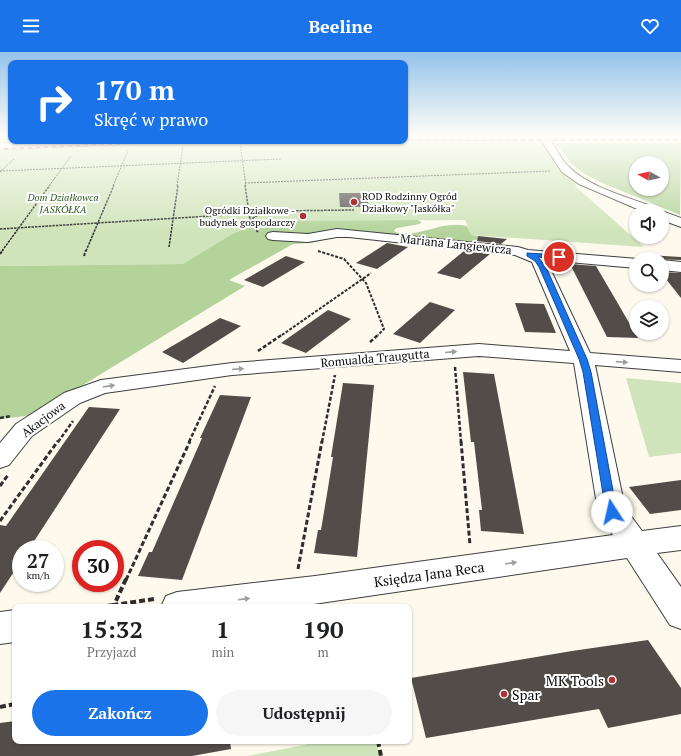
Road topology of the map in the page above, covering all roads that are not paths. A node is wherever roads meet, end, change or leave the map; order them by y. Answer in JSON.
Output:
{"nodes":[{"id":1,"x":566,"y":168,"type":"edge"},
{"id":2,"x":638,"y":204,"type":"edge"},
{"id":3,"x":669,"y":218,"type":"edge"},
{"id":4,"x":681,"y":223,"type":"edge"},
{"id":5,"x":274,"y":236,"type":"road end"},
{"id":6,"x":529,"y":254,"type":"junction"},
{"id":7,"x":629,"y":262,"type":"edge"},
{"id":8,"x":669,"y":266,"type":"edge"},
{"id":9,"x":681,"y":267,"type":"edge"},
{"id":10,"x":583,"y":359,"type":"junction"},
{"id":11,"x":681,"y":366,"type":"edge"},
{"id":12,"x":74,"y":406,"type":"joint"},
{"id":13,"x":6,"y":464,"type":"edge"},
{"id":14,"x":681,"y":538,"type":"edge"},
{"id":15,"x":635,"y":544,"type":"junction"},
{"id":16,"x":169,"y":603,"type":"edge"},
{"id":17,"x":681,"y":614,"type":"edge"},
{"id":18,"x":12,"y":626,"type":"edge"},
{"id":19,"x":0,"y":628,"type":"edge"}],
"edges":[{"from":1,"to":2,"type":"street"},
{"from":3,"to":4,"type":"street"},
{"from":5,"to":6,"type":"street","name":"Mariana Langiewicza"},
{"from":6,"to":7,"type":"street"},
{"from":6,"to":10,"type":"street","name":"Mariana Langiewicza"},
{"from":8,"to":9,"type":"street"},
{"from":10,"to":11,"type":"street","name":"Romualda Traugutta","one_way":true},
{"from":12,"to":10,"type":"street","name":"Romualda Traugutta","one_way":true},
{"from":10,"to":15,"type":"street","name":"Mariana Langiewicza"},
{"from":12,"to":13,"type":"street","name":"Akacjowa"},
{"from":14,"to":15,"type":"street","name":"Księdza Jana Reca"},
{"from":16,"to":15,"type":"street","name":"Księdza Jana Reca","one_way":true},
{"from":15,"to":17,"type":"street","name":"Mariana Langiewicza"},
{"from":18,"to":19,"type":"street"}]}
